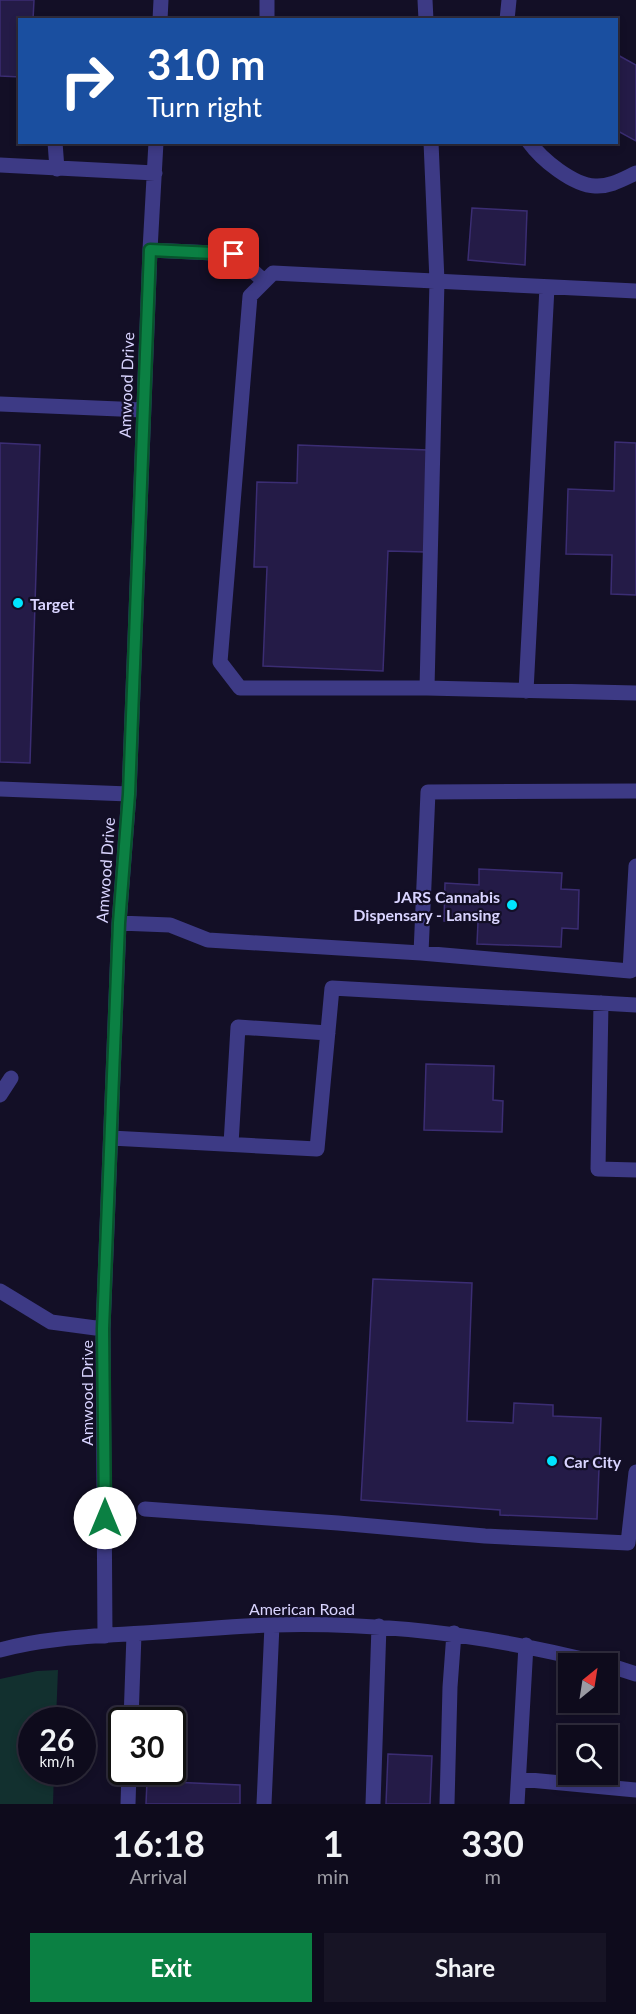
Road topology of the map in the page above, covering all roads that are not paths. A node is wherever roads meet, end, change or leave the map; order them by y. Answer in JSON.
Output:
{"nodes":[{"id":1,"x":160,"y":0,"type":"edge"},
{"id":2,"x":267,"y":0,"type":"edge"},
{"id":3,"x":425,"y":0,"type":"edge"},
{"id":4,"x":509,"y":0,"type":"edge"},
{"id":5,"x":160,"y":18,"type":"edge"},
{"id":6,"x":267,"y":18,"type":"edge"},
{"id":7,"x":426,"y":18,"type":"edge"},
{"id":8,"x":507,"y":18,"type":"edge"},
{"id":9,"x":55,"y":144,"type":"edge"},
{"id":10,"x":156,"y":144,"type":"edge"},
{"id":11,"x":431,"y":144,"type":"edge"},
{"id":12,"x":530,"y":144,"type":"edge"},
{"id":13,"x":0,"y":165,"type":"edge"},
{"id":14,"x":57,"y":169,"type":"junction"},
{"id":15,"x":155,"y":173,"type":"junction"},
{"id":16,"x":636,"y":173,"type":"edge"},
{"id":17,"x":150,"y":250,"type":"junction"},
{"id":18,"x":264,"y":281,"type":"junction"},
{"id":19,"x":437,"y":281,"type":"junction"},
{"id":20,"x":547,"y":286,"type":"junction"},
{"id":21,"x":636,"y":291,"type":"edge"},
{"id":22,"x":0,"y":404,"type":"edge"},
{"id":23,"x":143,"y":410,"type":"junction"},
{"id":24,"x":427,"y":688,"type":"junction"},
{"id":25,"x":526,"y":691,"type":"junction"},
{"id":26,"x":636,"y":693,"type":"edge"},
{"id":27,"x":0,"y":789,"type":"edge"},
{"id":28,"x":636,"y":791,"type":"edge"},
{"id":29,"x":129,"y":794,"type":"junction"},
{"id":30,"x":636,"y":866,"type":"edge"},
{"id":31,"x":119,"y":923,"type":"junction"},
{"id":32,"x":421,"y":953,"type":"junction"},
{"id":33,"x":633,"y":969,"type":"edge"},
{"id":34,"x":602,"y":1003,"type":"junction"},
{"id":35,"x":636,"y":1005,"type":"edge"},
{"id":36,"x":328,"y":1033,"type":"junction"},
{"id":37,"x":11,"y":1078,"type":"dead end"},
{"id":38,"x":0,"y":1095,"type":"edge"},
{"id":39,"x":111,"y":1138,"type":"junction"},
{"id":40,"x":231,"y":1144,"type":"junction"},
{"id":41,"x":636,"y":1170,"type":"edge"},
{"id":42,"x":0,"y":1291,"type":"edge"},
{"id":43,"x":103,"y":1329,"type":"junction"},
{"id":44,"x":636,"y":1472,"type":"edge"},
{"id":45,"x":145,"y":1509,"type":"dead end"},
{"id":46,"x":272,"y":1625,"type":"junction"},
{"id":47,"x":379,"y":1626,"type":"junction"},
{"id":48,"x":134,"y":1634,"type":"junction"},
{"id":49,"x":454,"y":1634,"type":"junction"},
{"id":50,"x":105,"y":1636,"type":"junction"},
{"id":51,"x":526,"y":1646,"type":"junction"},
{"id":52,"x":0,"y":1650,"type":"edge"},
{"id":53,"x":558,"y":1654,"type":"edge"},
{"id":54,"x":618,"y":1668,"type":"edge"},
{"id":55,"x":636,"y":1674,"type":"edge"},
{"id":56,"x":131,"y":1707,"type":"edge"},
{"id":57,"x":519,"y":1779,"type":"junction"},
{"id":58,"x":129,"y":1785,"type":"edge"},
{"id":59,"x":636,"y":1790,"type":"edge"},
{"id":60,"x":128,"y":1804,"type":"edge"},
{"id":61,"x":264,"y":1804,"type":"edge"},
{"id":62,"x":372,"y":1804,"type":"edge"},
{"id":63,"x":447,"y":1804,"type":"edge"},
{"id":64,"x":517,"y":1804,"type":"edge"}],
"edges":[{"from":1,"to":5,"type":"street"},
{"from":2,"to":6,"type":"street"},
{"from":3,"to":7,"type":"street"},
{"from":4,"to":8,"type":"street"},
{"from":9,"to":14,"type":"street"},
{"from":10,"to":15,"type":"street","name":"Amwood Drive"},
{"from":11,"to":19,"type":"street"},
{"from":12,"to":16,"type":"street"},
{"from":13,"to":14,"type":"street"},
{"from":14,"to":15,"type":"street"},
{"from":15,"to":17,"type":"street","name":"Amwood Drive"},
{"from":17,"to":18,"type":"street"},
{"from":17,"to":23,"type":"street","name":"Amwood Drive"},
{"from":18,"to":19,"type":"street"},
{"from":18,"to":24,"type":"street"},
{"from":19,"to":20,"type":"street"},
{"from":19,"to":24,"type":"street"},
{"from":20,"to":21,"type":"street"},
{"from":20,"to":25,"type":"street"},
{"from":22,"to":23,"type":"street"},
{"from":23,"to":29,"type":"street","name":"Amwood Drive"},
{"from":24,"to":25,"type":"street"},
{"from":25,"to":26,"type":"street"},
{"from":27,"to":29,"type":"street"},
{"from":28,"to":32,"type":"street"},
{"from":29,"to":31,"type":"street","name":"Amwood Drive"},
{"from":30,"to":33,"type":"street"},
{"from":31,"to":32,"type":"street"},
{"from":31,"to":39,"type":"street","name":"Amwood Drive"},
{"from":32,"to":33,"type":"street"},
{"from":34,"to":35,"type":"street"},
{"from":34,"to":36,"type":"street"},
{"from":34,"to":41,"type":"street"},
{"from":36,"to":40,"type":"street"},
{"from":36,"to":40,"type":"street"},
{"from":37,"to":38,"type":"street"},
{"from":39,"to":40,"type":"street"},
{"from":39,"to":43,"type":"street","name":"Amwood Drive"},
{"from":42,"to":43,"type":"street"},
{"from":43,"to":50,"type":"street","name":"Amwood Drive"},
{"from":44,"to":45,"type":"street"},
{"from":46,"to":47,"type":"street","name":"American Road"},
{"from":46,"to":48,"type":"street","name":"American Road"},
{"from":46,"to":61,"type":"street"},
{"from":47,"to":49,"type":"street","name":"American Road"},
{"from":47,"to":62,"type":"street"},
{"from":48,"to":50,"type":"street","name":"American Road"},
{"from":48,"to":56,"type":"street"},
{"from":49,"to":51,"type":"street","name":"American Road"},
{"from":49,"to":63,"type":"street"},
{"from":50,"to":52,"type":"street","name":"American Road"},
{"from":51,"to":53,"type":"street","name":"American Road"},
{"from":51,"to":57,"type":"street"},
{"from":54,"to":55,"type":"street"},
{"from":57,"to":59,"type":"street"},
{"from":57,"to":64,"type":"street"},
{"from":58,"to":60,"type":"street"}]}
